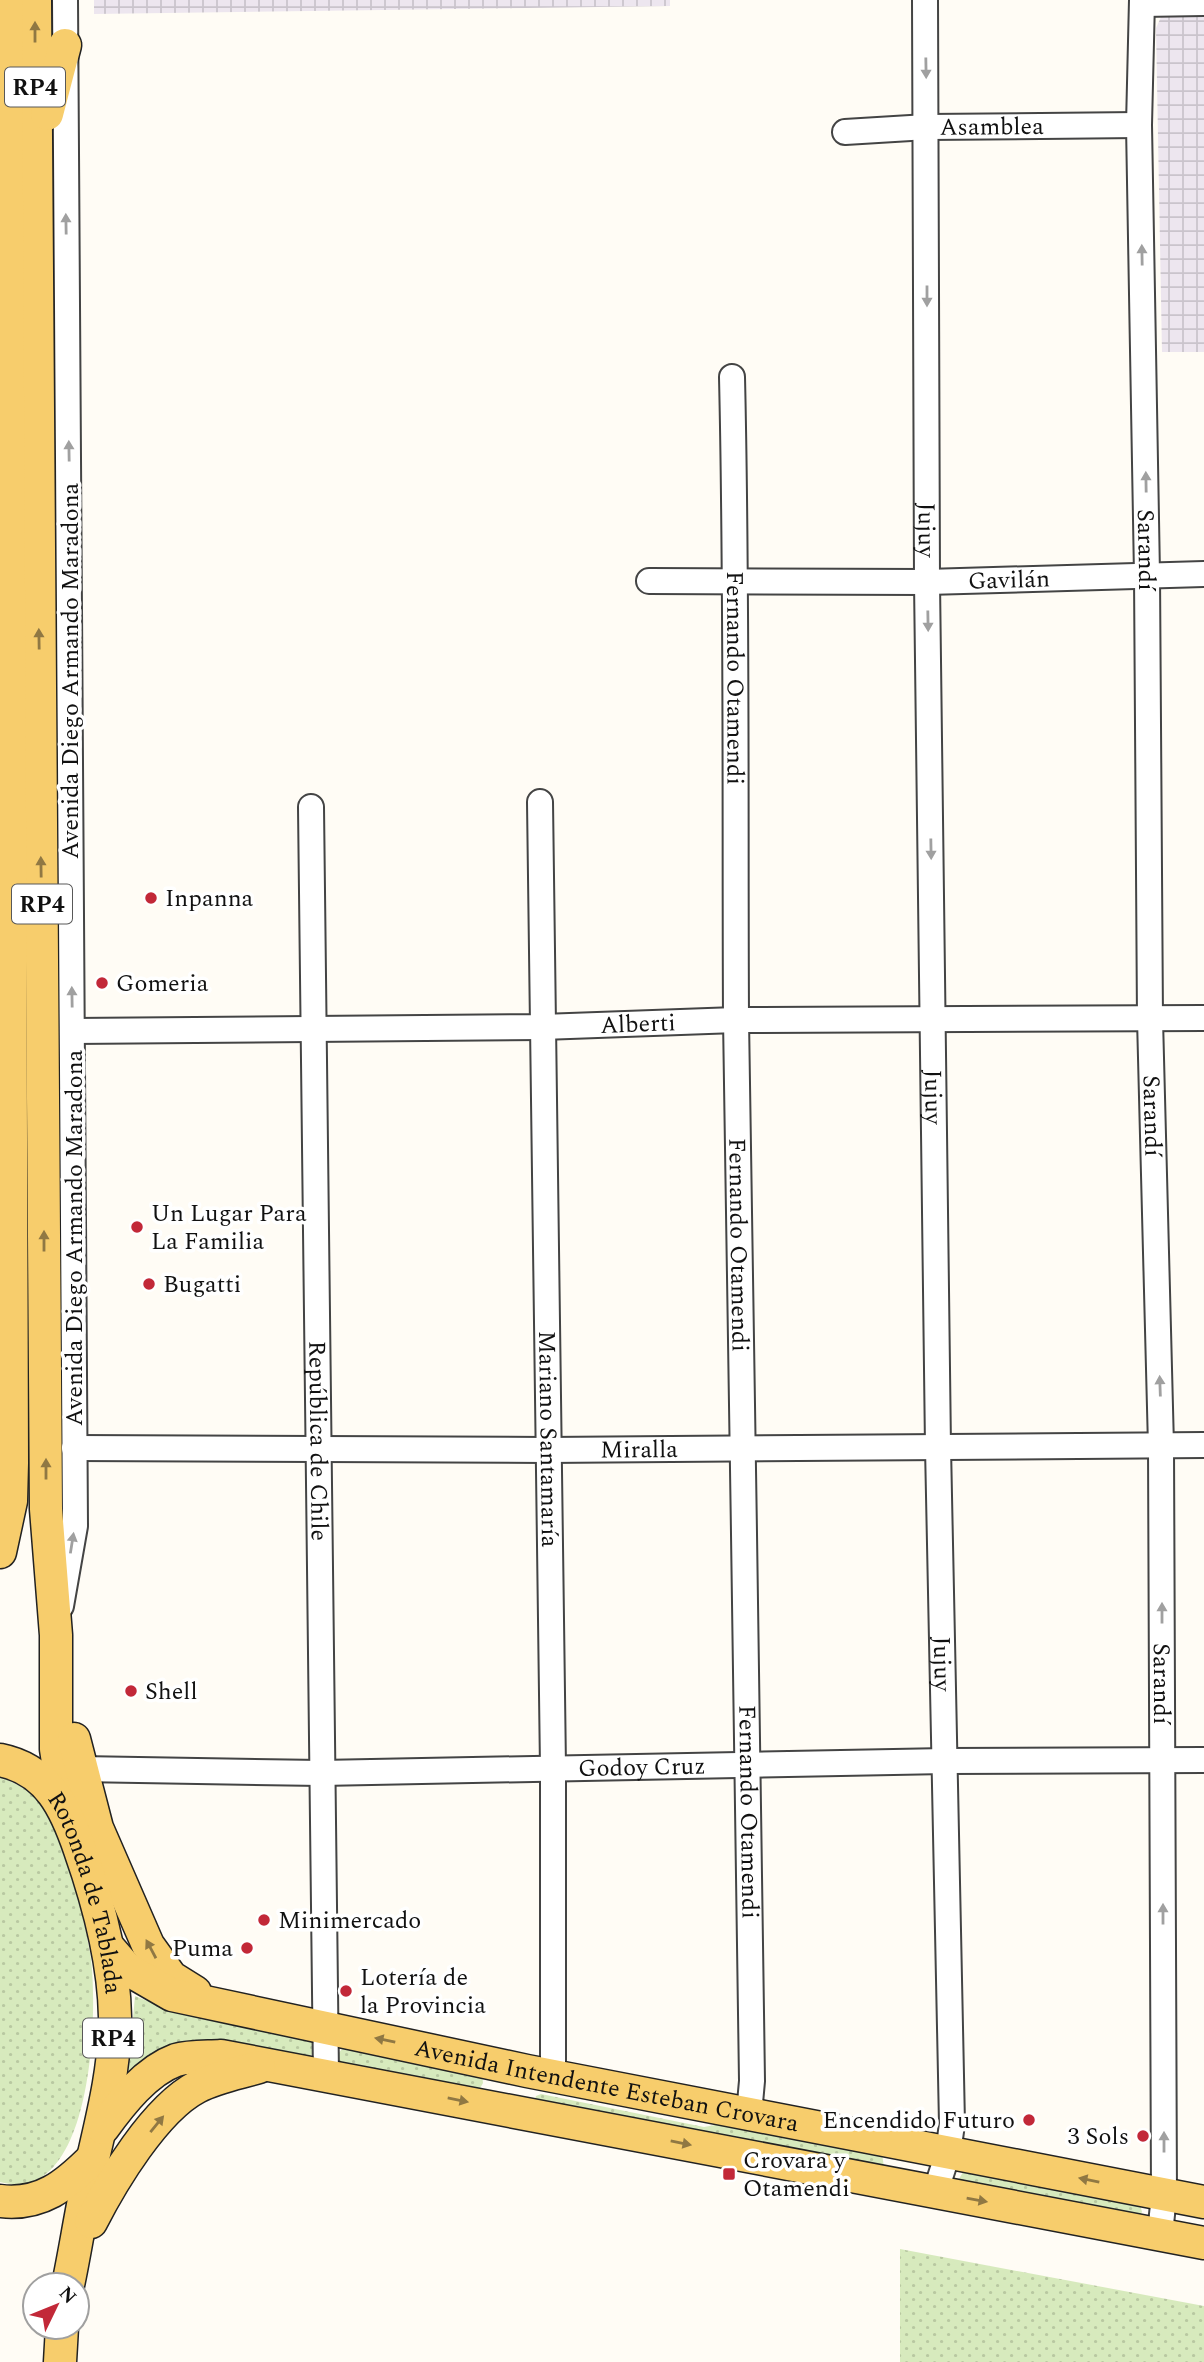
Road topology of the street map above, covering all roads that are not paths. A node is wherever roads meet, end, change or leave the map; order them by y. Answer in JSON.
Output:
{"nodes":[{"id":1,"x":6,"y":0,"type":"edge"},
{"id":2,"x":35,"y":0,"type":"edge"},
{"id":3,"x":65,"y":0,"type":"edge"},
{"id":4,"x":925,"y":0,"type":"edge"},
{"id":5,"x":1142,"y":2,"type":"edge"},
{"id":6,"x":1204,"y":3,"type":"edge"},
{"id":7,"x":65,"y":44,"type":"junction"},
{"id":8,"x":1139,"y":125,"type":"junction"},
{"id":9,"x":927,"y":127,"type":"junction"},
{"id":10,"x":845,"y":132,"type":"dead end"},
{"id":11,"x":34,"y":174,"type":"junction"},
{"id":12,"x":732,"y":377,"type":"dead end"},
{"id":13,"x":1204,"y":574,"type":"edge"},
{"id":14,"x":1147,"y":575,"type":"junction"},
{"id":15,"x":649,"y":581,"type":"dead end"},
{"id":16,"x":736,"y":582,"type":"junction"},
{"id":17,"x":927,"y":582,"type":"junction"},
{"id":18,"x":540,"y":802,"type":"dead end"},
{"id":19,"x":311,"y":807,"type":"dead end"},
{"id":20,"x":1204,"y":1018,"type":"edge"},
{"id":21,"x":1150,"y":1019,"type":"junction"},
{"id":22,"x":736,"y":1020,"type":"junction"},
{"id":23,"x":934,"y":1021,"type":"junction"},
{"id":24,"x":542,"y":1027,"type":"junction"},
{"id":25,"x":313,"y":1028,"type":"junction"},
{"id":26,"x":73,"y":1031,"type":"junction"},
{"id":27,"x":1204,"y":1445,"type":"edge"},
{"id":28,"x":1161,"y":1446,"type":"junction"},
{"id":29,"x":744,"y":1447,"type":"junction"},
{"id":30,"x":938,"y":1447,"type":"junction"},
{"id":31,"x":74,"y":1448,"type":"junction"},
{"id":32,"x":319,"y":1450,"type":"junction"},
{"id":33,"x":547,"y":1450,"type":"junction"},
{"id":34,"x":0,"y":1552,"type":"edge"},
{"id":35,"x":56,"y":1644,"type":"junction"},
{"id":36,"x":0,"y":1760,"type":"edge"},
{"id":37,"x":1204,"y":1760,"type":"edge"},
{"id":38,"x":946,"y":1761,"type":"junction"},
{"id":39,"x":1163,"y":1761,"type":"junction"},
{"id":40,"x":750,"y":1764,"type":"junction"},
{"id":41,"x":553,"y":1768,"type":"junction"},
{"id":42,"x":80,"y":1769,"type":"junction"},
{"id":43,"x":321,"y":1773,"type":"junction"},
{"id":44,"x":65,"y":1807,"type":"junction"},
{"id":45,"x":108,"y":1947,"type":"junction"},
{"id":46,"x":221,"y":2006,"type":"junction"},
{"id":47,"x":323,"y":2027,"type":"junction"},
{"id":48,"x":271,"y":2064,"type":"junction"},
{"id":49,"x":326,"y":2075,"type":"junction"},
{"id":50,"x":553,"y":2076,"type":"junction"},
{"id":51,"x":749,"y":2115,"type":"junction"},
{"id":52,"x":103,"y":2128,"type":"junction"},
{"id":53,"x":948,"y":2153,"type":"junction"},
{"id":54,"x":98,"y":2174,"type":"junction"},
{"id":55,"x":935,"y":2193,"type":"junction"},
{"id":56,"x":1164,"y":2195,"type":"junction"},
{"id":57,"x":0,"y":2201,"type":"edge"},
{"id":58,"x":1204,"y":2202,"type":"edge"},
{"id":59,"x":1160,"y":2234,"type":"junction"},
{"id":60,"x":1204,"y":2243,"type":"edge"},
{"id":61,"x":71,"y":2270,"type":"edge"},
{"id":62,"x":61,"y":2341,"type":"edge"},
{"id":63,"x":60,"y":2362,"type":"edge"}],
"edges":[{"from":1,"to":34,"type":"main road","number":"RP4"},
{"from":11,"to":2,"type":"main road","name":"Avenida Diego Armando Maradona","number":"RP4","one_way":true},
{"from":3,"to":7,"type":"street","name":"Avenida Diego Armando Maradona"},
{"from":4,"to":9,"type":"street","name":"Jujuy","one_way":true},
{"from":5,"to":6,"type":"street"},
{"from":5,"to":8,"type":"street","name":"Sarandí"},
{"from":7,"to":11,"type":"main road"},
{"from":26,"to":7,"type":"street","name":"Avenida Diego Armando Maradona","one_way":true},
{"from":8,"to":9,"type":"street","name":"Asamblea"},
{"from":14,"to":8,"type":"street","name":"Sarandí","one_way":true},
{"from":9,"to":10,"type":"street","name":"Asamblea"},
{"from":9,"to":17,"type":"street","name":"Jujuy","one_way":true},
{"from":35,"to":11,"type":"main road","name":"Avenida Diego Armando Maradona","number":"RP4","one_way":true},
{"from":12,"to":16,"type":"street","name":"Fernando Otamendi"},
{"from":13,"to":14,"type":"street","name":"Gavilán"},
{"from":14,"to":17,"type":"street","name":"Gavilán"},
{"from":14,"to":21,"type":"street","name":"Sarandí"},
{"from":15,"to":16,"type":"street","name":"Gavilán"},
{"from":16,"to":17,"type":"street","name":"Gavilán"},
{"from":16,"to":22,"type":"street","name":"Fernando Otamendi"},
{"from":17,"to":23,"type":"street","name":"Jujuy","one_way":true},
{"from":18,"to":24,"type":"street","name":"Mariano Santamaría"},
{"from":19,"to":25,"type":"street","name":"República de Chile"},
{"from":20,"to":21,"type":"street","name":"Alberti"},
{"from":21,"to":23,"type":"street","name":"Alberti"},
{"from":28,"to":21,"type":"street","name":"Sarandí","one_way":true},
{"from":22,"to":23,"type":"street","name":"Alberti"},
{"from":22,"to":24,"type":"street","name":"Alberti"},
{"from":22,"to":29,"type":"street","name":"Fernando Otamendi"},
{"from":23,"to":30,"type":"street","name":"Jujuy"},
{"from":24,"to":25,"type":"street","name":"Alberti"},
{"from":24,"to":33,"type":"street","name":"Mariano Santamaría"},
{"from":25,"to":26,"type":"street","name":"Alberti"},
{"from":25,"to":32,"type":"street","name":"República de Chile"},
{"from":26,"to":31,"type":"street","name":"Avenida Diego Armando Maradona"},
{"from":27,"to":28,"type":"street","name":"Miralla"},
{"from":28,"to":30,"type":"street","name":"Miralla"},
{"from":39,"to":28,"type":"street","name":"Sarandí","one_way":true},
{"from":29,"to":30,"type":"street","name":"Miralla"},
{"from":29,"to":33,"type":"street","name":"Miralla"},
{"from":29,"to":40,"type":"street","name":"Fernando Otamendi"},
{"from":30,"to":38,"type":"street","name":"Jujuy"},
{"from":31,"to":32,"type":"street","name":"Miralla"},
{"from":35,"to":31,"type":"street","name":"Avenida Diego Armando Maradona","one_way":true},
{"from":32,"to":33,"type":"street","name":"Miralla"},
{"from":32,"to":43,"type":"street","name":"República de Chile"},
{"from":33,"to":41,"type":"street","name":"Mariano Santamaría"},
{"from":35,"to":42,"type":"main road"},
{"from":35,"to":44,"type":"main road","name":"Avenida Diego Armando Maradona","number":"RP4"},
{"from":36,"to":44,"type":"main road","name":"Rotonda de Tablada"},
{"from":37,"to":39,"type":"street","name":"Godoy Cruz"},
{"from":38,"to":39,"type":"street","name":"Godoy Cruz"},
{"from":38,"to":40,"type":"street","name":"Godoy Cruz"},
{"from":38,"to":53,"type":"street","name":"Jujuy"},
{"from":56,"to":39,"type":"street","name":"Sarandí","one_way":true},
{"from":40,"to":41,"type":"street","name":"Godoy Cruz"},
{"from":40,"to":51,"type":"street","name":"Fernando Otamendi"},
{"from":41,"to":43,"type":"street","name":"Godoy Cruz"},
{"from":41,"to":50,"type":"street","name":"Mariano Santamaría"},
{"from":42,"to":43,"type":"street","name":"Godoy Cruz"},
{"from":46,"to":42,"type":"main road","one_way":true},
{"from":43,"to":47,"type":"street","name":"República de Chile"},
{"from":44,"to":45,"type":"main road","name":"Rotonda de Tablada","number":"RP4"},
{"from":45,"to":46,"type":"main road","name":"Avenida Intendente Esteban Crovara"},
{"from":45,"to":52,"type":"main road","name":"Rotonda de Tablada","number":"RP4"},
{"from":46,"to":47,"type":"main road","name":"Avenida Intendente Esteban Crovara"},
{"from":47,"to":49,"type":"street","name":"República de Chile"},
{"from":50,"to":47,"type":"main road","name":"Avenida Intendente Esteban Crovara","one_way":true},
{"from":48,"to":49,"type":"main road","name":"Avenida Intendente Esteban Crovara"},
{"from":48,"to":52,"type":"main road","name":"Avenida Intendente Esteban Crovara"},
{"from":54,"to":48,"type":"main road","one_way":true},
{"from":49,"to":55,"type":"main road","name":"Avenida Intendente Esteban Crovara","one_way":true},
{"from":50,"to":51,"type":"main road","name":"Avenida Intendente Esteban Crovara"},
{"from":51,"to":53,"type":"main road","name":"Avenida Intendente Esteban Crovara"},
{"from":52,"to":54,"type":"main road","name":"Rotonda de Tablada","number":"RP4"},
{"from":53,"to":55,"type":"street","name":"Jujuy"},
{"from":56,"to":53,"type":"main road","name":"Avenida Intendente Esteban Crovara","one_way":true},
{"from":54,"to":57,"type":"main road"},
{"from":54,"to":61,"type":"main road","number":"RP4"},
{"from":55,"to":59,"type":"main road","name":"Avenida Intendente Esteban Crovara","one_way":true},
{"from":56,"to":58,"type":"main road","name":"Avenida Intendente Esteban Crovara"},
{"from":56,"to":59,"type":"street","name":"Sarandí"},
{"from":59,"to":60,"type":"main road","name":"Avenida Intendente Esteban Crovara"},
{"from":62,"to":63,"type":"main road"}]}
